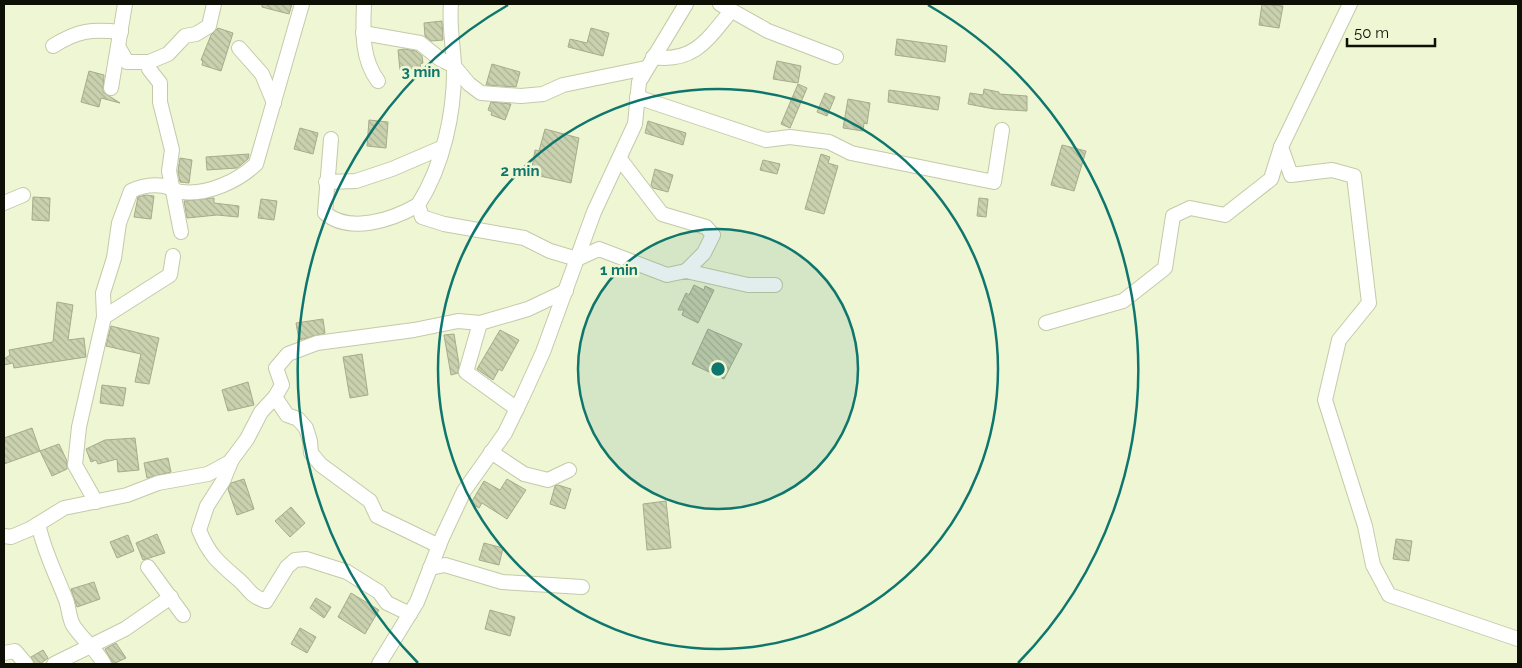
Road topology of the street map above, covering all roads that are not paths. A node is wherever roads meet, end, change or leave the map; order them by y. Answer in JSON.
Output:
{"nodes":[{"id":1,"x":125,"y":4,"type":"edge"},
{"id":2,"x":214,"y":4,"type":"edge"},
{"id":3,"x":302,"y":4,"type":"edge"},
{"id":4,"x":364,"y":4,"type":"edge"},
{"id":5,"x":451,"y":4,"type":"edge"},
{"id":6,"x":686,"y":4,"type":"edge"},
{"id":7,"x":1350,"y":4,"type":"edge"},
{"id":8,"x":726,"y":7,"type":"edge"},
{"id":9,"x":121,"y":32,"type":"junction"},
{"id":10,"x":363,"y":33,"type":"junction"},
{"id":11,"x":53,"y":46,"type":"dead end"},
{"id":12,"x":119,"y":48,"type":"junction"},
{"id":13,"x":239,"y":48,"type":"dead end"},
{"id":14,"x":836,"y":57,"type":"dead end"},
{"id":15,"x":149,"y":62,"type":"junction"},
{"id":16,"x":650,"y":63,"type":"junction"},
{"id":17,"x":454,"y":66,"type":"junction"},
{"id":18,"x":378,"y":81,"type":"dead end"},
{"id":19,"x":111,"y":88,"type":"dead end"},
{"id":20,"x":637,"y":97,"type":"junction"},
{"id":21,"x":274,"y":103,"type":"junction"},
{"id":22,"x":1002,"y":130,"type":"dead end"},
{"id":23,"x":331,"y":139,"type":"dead end"},
{"id":24,"x":1281,"y":147,"type":"junction"},
{"id":25,"x":441,"y":148,"type":"junction"},
{"id":26,"x":620,"y":159,"type":"junction"},
{"id":27,"x":326,"y":182,"type":"junction"},
{"id":28,"x":174,"y":190,"type":"junction"},
{"id":29,"x":24,"y":195,"type":"dead end"},
{"id":30,"x":4,"y":203,"type":"edge"},
{"id":31,"x":418,"y":205,"type":"junction"},
{"id":32,"x":181,"y":232,"type":"dead end"},
{"id":33,"x":173,"y":256,"type":"dead end"},
{"id":34,"x":577,"y":259,"type":"junction"},
{"id":35,"x":686,"y":271,"type":"junction"},
{"id":36,"x":775,"y":285,"type":"dead end"},
{"id":37,"x":566,"y":291,"type":"junction"},
{"id":38,"x":104,"y":317,"type":"junction"},
{"id":39,"x":480,"y":323,"type":"junction"},
{"id":40,"x":1046,"y":323,"type":"dead end"},
{"id":41,"x":275,"y":397,"type":"junction"},
{"id":42,"x":517,"y":409,"type":"junction"},
{"id":43,"x":491,"y":452,"type":"junction"},
{"id":44,"x":232,"y":459,"type":"junction"},
{"id":45,"x":569,"y":470,"type":"dead end"},
{"id":46,"x":96,"y":502,"type":"junction"},
{"id":47,"x":38,"y":524,"type":"junction"},
{"id":48,"x":4,"y":536,"type":"edge"},
{"id":49,"x":439,"y":546,"type":"junction"},
{"id":50,"x":148,"y":567,"type":"dead end"},
{"id":51,"x":430,"y":568,"type":"junction"},
{"id":52,"x":582,"y":587,"type":"dead end"},
{"id":53,"x":171,"y":597,"type":"junction"},
{"id":54,"x":410,"y":614,"type":"junction"},
{"id":55,"x":183,"y":615,"type":"dead end"},
{"id":56,"x":1518,"y":639,"type":"edge"},
{"id":57,"x":90,"y":645,"type":"junction"},
{"id":58,"x":4,"y":653,"type":"edge"},
{"id":59,"x":26,"y":664,"type":"edge"},
{"id":60,"x":54,"y":664,"type":"edge"},
{"id":61,"x":104,"y":664,"type":"edge"},
{"id":62,"x":379,"y":664,"type":"edge"}],
"edges":[{"from":1,"to":9,"type":"street"},
{"from":2,"to":15,"type":"street"},
{"from":3,"to":21,"type":"street"},
{"from":4,"to":10,"type":"street"},
{"from":5,"to":17,"type":"street"},
{"from":6,"to":16,"type":"street"},
{"from":7,"to":24,"type":"street"},
{"from":8,"to":14,"type":"street"},
{"from":8,"to":16,"type":"street"},
{"from":9,"to":11,"type":"street"},
{"from":9,"to":12,"type":"street"},
{"from":10,"to":17,"type":"street"},
{"from":10,"to":18,"type":"street"},
{"from":12,"to":15,"type":"street"},
{"from":12,"to":19,"type":"street"},
{"from":13,"to":21,"type":"street"},
{"from":15,"to":28,"type":"street"},
{"from":16,"to":17,"type":"street"},
{"from":16,"to":20,"type":"street"},
{"from":17,"to":25,"type":"street"},
{"from":20,"to":22,"type":"street"},
{"from":20,"to":26,"type":"street"},
{"from":21,"to":28,"type":"street"},
{"from":23,"to":27,"type":"street"},
{"from":24,"to":40,"type":"street"},
{"from":24,"to":56,"type":"street"},
{"from":25,"to":27,"type":"street"},
{"from":25,"to":31,"type":"street"},
{"from":26,"to":34,"type":"street"},
{"from":26,"to":35,"type":"street"},
{"from":27,"to":31,"type":"street"},
{"from":28,"to":32,"type":"street"},
{"from":28,"to":38,"type":"street"},
{"from":29,"to":30,"type":"street"},
{"from":31,"to":34,"type":"street"},
{"from":33,"to":38,"type":"street"},
{"from":34,"to":35,"type":"street"},
{"from":34,"to":37,"type":"street"},
{"from":35,"to":36,"type":"street"},
{"from":37,"to":39,"type":"street"},
{"from":37,"to":42,"type":"street"},
{"from":38,"to":46,"type":"street"},
{"from":39,"to":41,"type":"street"},
{"from":39,"to":42,"type":"street"},
{"from":41,"to":44,"type":"street"},
{"from":41,"to":49,"type":"street"},
{"from":42,"to":43,"type":"street"},
{"from":43,"to":45,"type":"street"},
{"from":43,"to":49,"type":"street"},
{"from":44,"to":46,"type":"street"},
{"from":44,"to":54,"type":"street"},
{"from":46,"to":47,"type":"street"},
{"from":47,"to":48,"type":"street"},
{"from":47,"to":57,"type":"street"},
{"from":49,"to":51,"type":"street"},
{"from":50,"to":53,"type":"street"},
{"from":51,"to":52,"type":"street"},
{"from":51,"to":54,"type":"street"},
{"from":53,"to":55,"type":"street"},
{"from":53,"to":57,"type":"street"},
{"from":54,"to":62,"type":"street"},
{"from":57,"to":60,"type":"street"},
{"from":57,"to":61,"type":"street"},
{"from":58,"to":59,"type":"street"}]}
